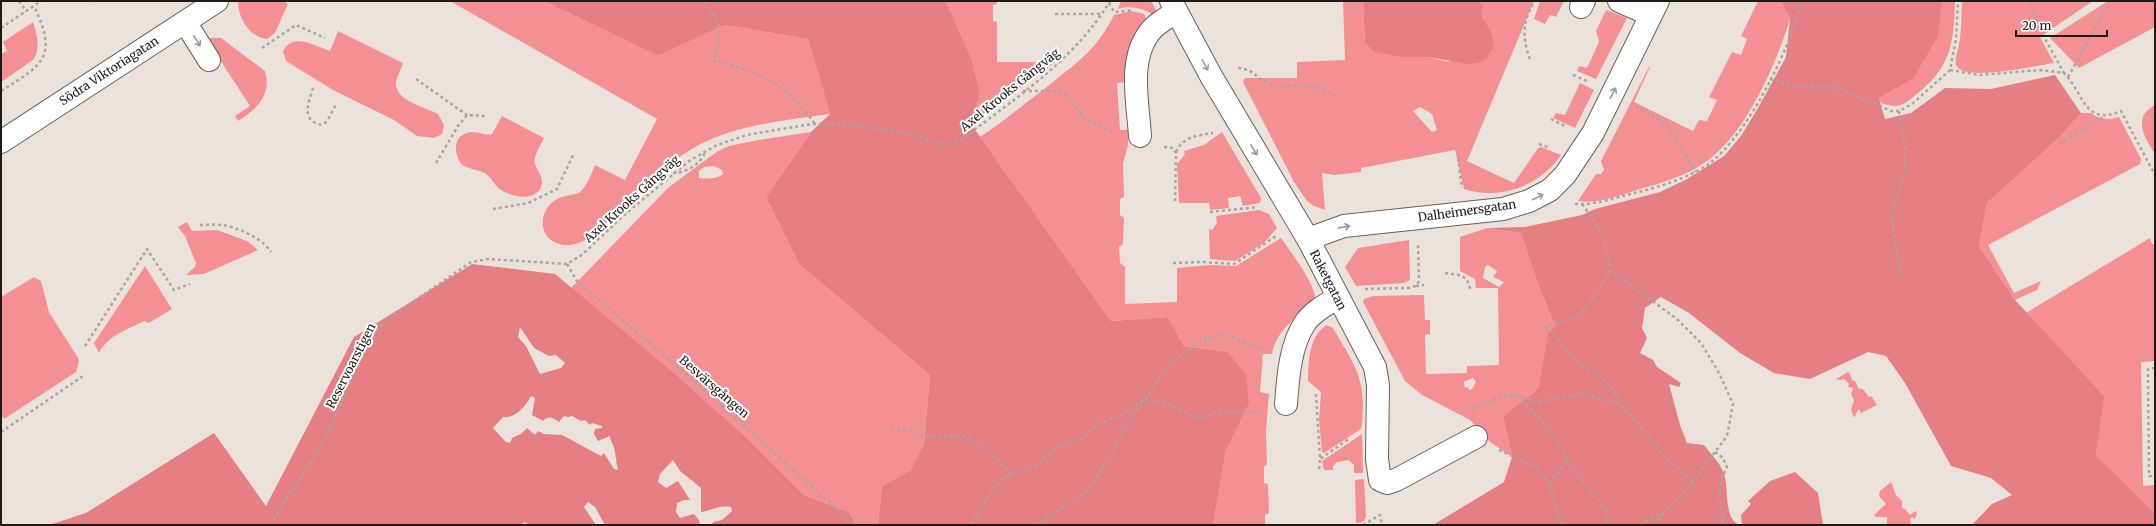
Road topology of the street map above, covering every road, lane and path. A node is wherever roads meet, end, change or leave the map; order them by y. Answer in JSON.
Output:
{"nodes":[{"id":1,"x":19,"y":1,"type":"edge"},
{"id":2,"x":41,"y":1,"type":"edge"},
{"id":3,"x":217,"y":1,"type":"edge"},
{"id":4,"x":700,"y":1,"type":"edge"},
{"id":5,"x":1110,"y":1,"type":"edge"},
{"id":6,"x":1535,"y":1,"type":"edge"},
{"id":7,"x":1619,"y":1,"type":"edge"},
{"id":8,"x":1802,"y":1,"type":"edge"},
{"id":9,"x":1958,"y":1,"type":"edge"},
{"id":10,"x":2029,"y":1,"type":"edge"},
{"id":11,"x":2110,"y":1,"type":"edge"},
{"id":12,"x":34,"y":6,"type":"junction"},
{"id":13,"x":1174,"y":7,"type":"edge"},
{"id":14,"x":1654,"y":8,"type":"edge"},
{"id":15,"x":26,"y":11,"type":"junction"},
{"id":16,"x":1055,"y":14,"type":"dead end"},
{"id":17,"x":1102,"y":14,"type":"junction"},
{"id":18,"x":185,"y":22,"type":"junction"},
{"id":19,"x":1,"y":28,"type":"edge"},
{"id":20,"x":325,"y":38,"type":"dead end"},
{"id":21,"x":262,"y":48,"type":"dead end"},
{"id":22,"x":1530,"y":59,"type":"dead end"},
{"id":23,"x":209,"y":60,"type":"dead end"},
{"id":24,"x":1234,"y":67,"type":"dead end"},
{"id":25,"x":1950,"y":70,"type":"junction"},
{"id":26,"x":2064,"y":73,"type":"junction"},
{"id":27,"x":1573,"y":75,"type":"dead end"},
{"id":28,"x":2068,"y":77,"type":"junction"},
{"id":29,"x":416,"y":79,"type":"dead end"},
{"id":30,"x":1770,"y":79,"type":"junction"},
{"id":31,"x":1591,"y":83,"type":"dead end"},
{"id":32,"x":313,"y":88,"type":"dead end"},
{"id":33,"x":1,"y":91,"type":"edge"},
{"id":34,"x":1023,"y":92,"type":"junction"},
{"id":35,"x":1341,"y":97,"type":"dead end"},
{"id":36,"x":337,"y":103,"type":"dead end"},
{"id":37,"x":1633,"y":104,"type":"dead end"},
{"id":38,"x":1899,"y":111,"type":"junction"},
{"id":39,"x":467,"y":116,"type":"junction"},
{"id":40,"x":487,"y":116,"type":"dead end"},
{"id":41,"x":2106,"y":116,"type":"junction"},
{"id":42,"x":816,"y":124,"type":"junction"},
{"id":43,"x":1116,"y":134,"type":"dead end"},
{"id":44,"x":1219,"y":135,"type":"dead end"},
{"id":45,"x":1140,"y":136,"type":"dead end"},
{"id":46,"x":3,"y":137,"type":"edge"},
{"id":47,"x":2059,"y":144,"type":"dead end"},
{"id":48,"x":1167,"y":148,"type":"dead end"},
{"id":49,"x":705,"y":151,"type":"junction"},
{"id":50,"x":574,"y":153,"type":"dead end"},
{"id":51,"x":1176,"y":153,"type":"junction"},
{"id":52,"x":1458,"y":158,"type":"dead end"},
{"id":53,"x":436,"y":163,"type":"dead end"},
{"id":54,"x":1695,"y":172,"type":"junction"},
{"id":55,"x":672,"y":173,"type":"junction"},
{"id":56,"x":2155,"y":175,"type":"edge"},
{"id":57,"x":1463,"y":191,"type":"dead end"},
{"id":58,"x":1568,"y":202,"type":"dead end"},
{"id":59,"x":1175,"y":204,"type":"dead end"},
{"id":60,"x":1582,"y":204,"type":"junction"},
{"id":61,"x":1263,"y":206,"type":"dead end"},
{"id":62,"x":493,"y":210,"type":"dead end"},
{"id":63,"x":1210,"y":212,"type":"dead end"},
{"id":64,"x":200,"y":225,"type":"dead end"},
{"id":65,"x":1277,"y":235,"type":"dead end"},
{"id":66,"x":1308,"y":239,"type":"junction"},
{"id":67,"x":1418,"y":242,"type":"dead end"},
{"id":68,"x":271,"y":252,"type":"dead end"},
{"id":69,"x":1173,"y":263,"type":"dead end"},
{"id":70,"x":567,"y":264,"type":"junction"},
{"id":71,"x":1610,"y":270,"type":"junction"},
{"id":72,"x":1445,"y":273,"type":"dead end"},
{"id":73,"x":1901,"y":277,"type":"dead end"},
{"id":74,"x":190,"y":284,"type":"dead end"},
{"id":75,"x":1424,"y":285,"type":"dead end"},
{"id":76,"x":1416,"y":286,"type":"junction"},
{"id":77,"x":1470,"y":288,"type":"dead end"},
{"id":78,"x":1362,"y":289,"type":"dead end"},
{"id":79,"x":1337,"y":298,"type":"junction"},
{"id":80,"x":85,"y":346,"type":"dead end"},
{"id":81,"x":1258,"y":347,"type":"dead end"},
{"id":82,"x":2155,"y":368,"type":"edge"},
{"id":83,"x":1289,"y":374,"type":"junction"},
{"id":84,"x":83,"y":376,"type":"dead end"},
{"id":85,"x":1516,"y":396,"type":"junction"},
{"id":86,"x":1145,"y":399,"type":"junction"},
{"id":87,"x":1286,"y":404,"type":"joint"},
{"id":88,"x":1618,"y":404,"type":"junction"},
{"id":89,"x":1470,"y":411,"type":"dead end"},
{"id":90,"x":891,"y":429,"type":"dead end"},
{"id":91,"x":1,"y":432,"type":"edge"},
{"id":92,"x":1352,"y":437,"type":"dead end"},
{"id":93,"x":1476,"y":438,"type":"dead end"},
{"id":94,"x":1498,"y":449,"type":"dead end"},
{"id":95,"x":1715,"y":452,"type":"junction"},
{"id":96,"x":1320,"y":459,"type":"junction"},
{"id":97,"x":1567,"y":461,"type":"junction"},
{"id":98,"x":1319,"y":469,"type":"dead end"},
{"id":99,"x":1011,"y":475,"type":"junction"},
{"id":100,"x":2155,"y":476,"type":"edge"},
{"id":101,"x":1693,"y":482,"type":"junction"},
{"id":102,"x":1549,"y":483,"type":"junction"},
{"id":103,"x":1666,"y":510,"type":"junction"},
{"id":104,"x":1724,"y":520,"type":"junction"},
{"id":105,"x":271,"y":525,"type":"edge"},
{"id":106,"x":849,"y":525,"type":"edge"},
{"id":107,"x":972,"y":525,"type":"edge"},
{"id":108,"x":1036,"y":525,"type":"edge"},
{"id":109,"x":1363,"y":525,"type":"edge"},
{"id":110,"x":1382,"y":525,"type":"edge"},
{"id":111,"x":1562,"y":525,"type":"edge"},
{"id":112,"x":1607,"y":525,"type":"edge"},
{"id":113,"x":1637,"y":525,"type":"edge"},
{"id":114,"x":1654,"y":525,"type":"edge"},
{"id":115,"x":1716,"y":525,"type":"edge"},
{"id":116,"x":1726,"y":525,"type":"edge"}],
"edges":[{"from":1,"to":15,"type":"path"},
{"from":2,"to":12,"type":"path"},
{"from":3,"to":18,"type":"street","name":"Södra Viktoriagatan"},
{"from":4,"to":42,"type":"path"},
{"from":5,"to":17,"type":"path","name":"Axel Krooks Gångväg"},
{"from":6,"to":22,"type":"path"},
{"from":7,"to":14,"type":"street"},
{"from":8,"to":30,"type":"path"},
{"from":9,"to":25,"type":"path"},
{"from":10,"to":26,"type":"path"},
{"from":11,"to":28,"type":"path"},
{"from":12,"to":15,"type":"path"},
{"from":12,"to":33,"type":"path"},
{"from":13,"to":45,"type":"street"},
{"from":13,"to":66,"type":"street","name":"Raketgatan","one_way":true},
{"from":66,"to":14,"type":"street","name":"Dalheimersgatan","one_way":true},
{"from":15,"to":19,"type":"path"},
{"from":16,"to":17,"type":"path"},
{"from":17,"to":34,"type":"path","name":"Axel Krooks Gångväg"},
{"from":18,"to":23,"type":"street","one_way":true},
{"from":18,"to":46,"type":"street","name":"Södra Viktoriagatan"},
{"from":20,"to":21,"type":"path"},
{"from":24,"to":35,"type":"path"},
{"from":25,"to":26,"type":"path"},
{"from":25,"to":38,"type":"path"},
{"from":26,"to":28,"type":"path"},
{"from":27,"to":31,"type":"path"},
{"from":28,"to":41,"type":"path"},
{"from":29,"to":39,"type":"path"},
{"from":30,"to":38,"type":"path"},
{"from":30,"to":54,"type":"path"},
{"from":32,"to":36,"type":"path"},
{"from":34,"to":42,"type":"path","name":"Axel Krooks Gångväg"},
{"from":34,"to":43,"type":"path"},
{"from":37,"to":54,"type":"path"},
{"from":38,"to":73,"type":"path"},
{"from":39,"to":40,"type":"path"},
{"from":39,"to":53,"type":"path"},
{"from":41,"to":47,"type":"path"},
{"from":41,"to":56,"type":"path"},
{"from":42,"to":49,"type":"path","name":"Axel Krooks Gångväg"},
{"from":44,"to":51,"type":"path"},
{"from":48,"to":51,"type":"path"},
{"from":49,"to":55,"type":"path","name":"Axel Krooks Gångväg"},
{"from":49,"to":55,"type":"path"},
{"from":50,"to":62,"type":"path"},
{"from":51,"to":59,"type":"path"},
{"from":52,"to":57,"type":"path"},
{"from":54,"to":60,"type":"path"},
{"from":55,"to":70,"type":"path","name":"Axel Krooks Gångväg"},
{"from":58,"to":60,"type":"path"},
{"from":60,"to":71,"type":"path"},
{"from":61,"to":63,"type":"path"},
{"from":64,"to":68,"type":"path"},
{"from":65,"to":69,"type":"path"},
{"from":66,"to":79,"type":"street","name":"Raketgatan"},
{"from":67,"to":76,"type":"path"},
{"from":70,"to":105,"type":"path","name":"Reservoarstigen"},
{"from":70,"to":106,"type":"path","name":"Besvärsgången"},
{"from":71,"to":88,"type":"path"},
{"from":71,"to":95,"type":"path"},
{"from":72,"to":77,"type":"path"},
{"from":74,"to":80,"type":"path"},
{"from":75,"to":76,"type":"path"},
{"from":76,"to":78,"type":"path"},
{"from":79,"to":83,"type":"street"},
{"from":79,"to":93,"type":"street","name":"Raketgatan"},
{"from":81,"to":86,"type":"path"},
{"from":82,"to":100,"type":"path"},
{"from":83,"to":87,"type":"street"},
{"from":83,"to":96,"type":"path"},
{"from":84,"to":91,"type":"path"},
{"from":85,"to":88,"type":"path"},
{"from":85,"to":89,"type":"path"},
{"from":85,"to":97,"type":"path"},
{"from":86,"to":87,"type":"path"},
{"from":86,"to":99,"type":"path"},
{"from":86,"to":108,"type":"path"},
{"from":88,"to":101,"type":"path"},
{"from":90,"to":99,"type":"path"},
{"from":92,"to":96,"type":"path"},
{"from":94,"to":102,"type":"path"},
{"from":95,"to":101,"type":"path"},
{"from":95,"to":104,"type":"path"},
{"from":96,"to":98,"type":"path"},
{"from":97,"to":102,"type":"path"},
{"from":97,"to":112,"type":"path"},
{"from":99,"to":107,"type":"path"},
{"from":101,"to":103,"type":"path"},
{"from":102,"to":111,"type":"path"},
{"from":103,"to":113,"type":"path"},
{"from":103,"to":114,"type":"path"},
{"from":104,"to":115,"type":"path"},
{"from":104,"to":116,"type":"path"},
{"from":109,"to":110,"type":"path"}]}
